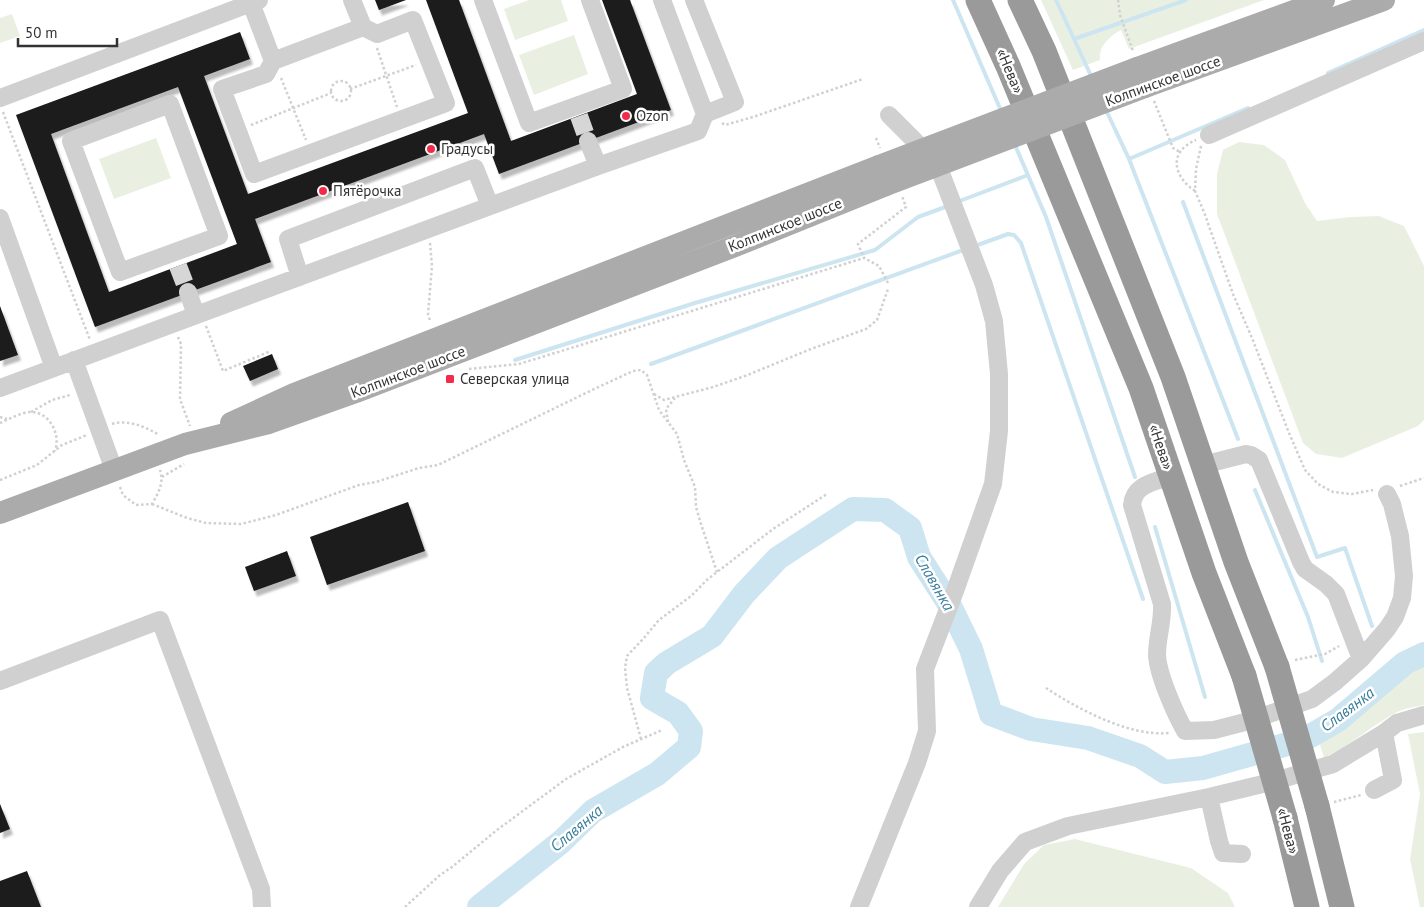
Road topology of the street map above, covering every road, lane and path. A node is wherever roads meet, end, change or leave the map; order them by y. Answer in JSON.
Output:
{"nodes":[{"id":1,"x":352,"y":0,"type":"edge"},
{"id":2,"x":483,"y":0,"type":"edge"},
{"id":3,"x":590,"y":0,"type":"edge"},
{"id":4,"x":662,"y":0,"type":"edge"},
{"id":5,"x":694,"y":0,"type":"edge"},
{"id":6,"x":978,"y":0,"type":"edge"},
{"id":7,"x":1020,"y":0,"type":"edge"},
{"id":8,"x":1118,"y":0,"type":"edge"},
{"id":9,"x":1324,"y":0,"type":"edge"},
{"id":10,"x":1384,"y":0,"type":"edge"},
{"id":11,"x":255,"y":2,"type":"edge"},
{"id":12,"x":367,"y":29,"type":"junction"},
{"id":13,"x":1424,"y":41,"type":"edge"},
{"id":14,"x":429,"y":60,"type":"junction"},
{"id":15,"x":274,"y":61,"type":"junction"},
{"id":16,"x":386,"y":76,"type":"junction"},
{"id":17,"x":1142,"y":77,"type":"junction"},
{"id":18,"x":863,"y":79,"type":"dead end"},
{"id":19,"x":350,"y":88,"type":"junction"},
{"id":20,"x":331,"y":93,"type":"junction"},
{"id":21,"x":0,"y":102,"type":"edge"},
{"id":22,"x":293,"y":108,"type":"junction"},
{"id":23,"x":705,"y":114,"type":"junction"},
{"id":24,"x":889,"y":116,"type":"dead end"},
{"id":25,"x":402,"y":120,"type":"junction"},
{"id":26,"x":238,"y":131,"type":"junction"},
{"id":27,"x":1209,"y":135,"type":"junction"},
{"id":28,"x":588,"y":141,"type":"tunnel mouth"},
{"id":29,"x":1180,"y":152,"type":"junction"},
{"id":30,"x":311,"y":153,"type":"junction"},
{"id":31,"x":598,"y":166,"type":"junction"},
{"id":32,"x":1195,"y":191,"type":"junction"},
{"id":33,"x":490,"y":206,"type":"junction"},
{"id":34,"x":0,"y":218,"type":"edge"},
{"id":35,"x":429,"y":229,"type":"junction"},
{"id":36,"x":860,"y":250,"type":"dead end"},
{"id":37,"x":864,"y":258,"type":"junction"},
{"id":38,"x":176,"y":259,"type":"joint"},
{"id":39,"x":300,"y":277,"type":"junction"},
{"id":40,"x":888,"y":283,"type":"dead end"},
{"id":41,"x":888,"y":289,"type":"dead end"},
{"id":42,"x":188,"y":292,"type":"tunnel mouth"},
{"id":43,"x":199,"y":314,"type":"junction"},
{"id":44,"x":173,"y":324,"type":"junction"},
{"id":45,"x":432,"y":327,"type":"dead end"},
{"id":46,"x":93,"y":348,"type":"dead end"},
{"id":47,"x":271,"y":351,"type":"dead end"},
{"id":48,"x":74,"y":360,"type":"junction"},
{"id":49,"x":54,"y":368,"type":"junction"},
{"id":50,"x":470,"y":369,"type":"dead end"},
{"id":51,"x":0,"y":388,"type":"edge"},
{"id":52,"x":85,"y":391,"type":"junction"},
{"id":53,"x":654,"y":394,"type":"junction"},
{"id":54,"x":676,"y":397,"type":"junction"},
{"id":55,"x":30,"y":412,"type":"junction"},
{"id":56,"x":0,"y":417,"type":"edge"},
{"id":57,"x":8,"y":420,"type":"junction"},
{"id":58,"x":0,"y":422,"type":"edge"},
{"id":59,"x":668,"y":424,"type":"junction"},
{"id":60,"x":100,"y":430,"type":"junction"},
{"id":61,"x":188,"y":438,"type":"junction"},
{"id":62,"x":160,"y":446,"type":"junction"},
{"id":63,"x":55,"y":452,"type":"junction"},
{"id":64,"x":1203,"y":465,"type":"junction"},
{"id":65,"x":114,"y":470,"type":"junction"},
{"id":66,"x":1171,"y":476,"type":"junction"},
{"id":67,"x":1424,"y":478,"type":"edge"},
{"id":68,"x":0,"y":480,"type":"edge"},
{"id":69,"x":827,"y":494,"type":"dead end"},
{"id":70,"x":1387,"y":494,"type":"junction"},
{"id":71,"x":152,"y":504,"type":"junction"},
{"id":72,"x":0,"y":513,"type":"edge"},
{"id":73,"x":717,"y":572,"type":"junction"},
{"id":74,"x":1325,"y":654,"type":"dead end"},
{"id":75,"x":1361,"y":659,"type":"junction"},
{"id":76,"x":1284,"y":664,"type":"junction"},
{"id":77,"x":0,"y":681,"type":"edge"},
{"id":78,"x":1046,"y":688,"type":"dead end"},
{"id":79,"x":1424,"y":715,"type":"edge"},
{"id":80,"x":662,"y":730,"type":"dead end"},
{"id":81,"x":1185,"y":732,"type":"junction"},
{"id":82,"x":1384,"y":733,"type":"junction"},
{"id":83,"x":641,"y":739,"type":"junction"},
{"id":84,"x":1368,"y":793,"type":"joint"},
{"id":85,"x":1209,"y":797,"type":"junction"},
{"id":86,"x":1326,"y":804,"type":"junction"},
{"id":87,"x":1242,"y":854,"type":"dead end"},
{"id":88,"x":262,"y":907,"type":"edge"},
{"id":89,"x":405,"y":907,"type":"edge"},
{"id":90,"x":859,"y":907,"type":"edge"},
{"id":91,"x":978,"y":907,"type":"edge"},
{"id":92,"x":1307,"y":907,"type":"edge"},
{"id":93,"x":1342,"y":907,"type":"edge"}],
"edges":[{"from":1,"to":12,"type":"street"},
{"from":2,"to":3,"type":"street"},
{"from":4,"to":23,"type":"street"},
{"from":5,"to":23,"type":"street"},
{"from":6,"to":66,"type":"highway","name":"«Нева»"},
{"from":7,"to":64,"type":"highway"},
{"from":8,"to":17,"type":"path"},
{"from":9,"to":17,"type":"main road","name":"Колпинское шоссе"},
{"from":10,"to":17,"type":"main road","name":"Колпинское шоссе"},
{"from":11,"to":15,"type":"street"},
{"from":11,"to":21,"type":"street"},
{"from":12,"to":14,"type":"street"},
{"from":12,"to":15,"type":"street"},
{"from":12,"to":16,"type":"path"},
{"from":13,"to":27,"type":"street"},
{"from":14,"to":16,"type":"path"},
{"from":14,"to":25,"type":"street"},
{"from":15,"to":22,"type":"path"},
{"from":15,"to":26,"type":"street"},
{"from":16,"to":19,"type":"path"},
{"from":16,"to":25,"type":"path"},
{"from":17,"to":29,"type":"path"},
{"from":17,"to":61,"type":"main road","name":"Колпинское шоссе","bridge":true},
{"from":18,"to":23,"type":"path"},
{"from":19,"to":20,"type":"path"},
{"from":19,"to":20,"type":"path"},
{"from":20,"to":22,"type":"path"},
{"from":21,"to":46,"type":"path"},
{"from":22,"to":26,"type":"path"},
{"from":22,"to":30,"type":"path"},
{"from":23,"to":31,"type":"street"},
{"from":24,"to":90,"type":"street"},
{"from":25,"to":30,"type":"street"},
{"from":26,"to":30,"type":"street"},
{"from":27,"to":29,"type":"path"},
{"from":27,"to":32,"type":"path"},
{"from":28,"to":31,"type":"street"},
{"from":29,"to":32,"type":"path"},
{"from":31,"to":33,"type":"street"},
{"from":32,"to":70,"type":"path"},
{"from":33,"to":35,"type":"street"},
{"from":33,"to":39,"type":"street"},
{"from":34,"to":49,"type":"street"},
{"from":35,"to":39,"type":"street"},
{"from":35,"to":45,"type":"path"},
{"from":36,"to":37,"type":"path"},
{"from":37,"to":40,"type":"path"},
{"from":37,"to":50,"type":"path"},
{"from":38,"to":38,"type":"street"},
{"from":39,"to":43,"type":"street"},
{"from":41,"to":54,"type":"path"},
{"from":42,"to":43,"type":"street"},
{"from":43,"to":44,"type":"street"},
{"from":43,"to":47,"type":"path"},
{"from":44,"to":48,"type":"street"},
{"from":44,"to":61,"type":"path"},
{"from":48,"to":49,"type":"street"},
{"from":48,"to":52,"type":"street"},
{"from":49,"to":51,"type":"street"},
{"from":52,"to":55,"type":"path"},
{"from":52,"to":60,"type":"street"},
{"from":53,"to":54,"type":"path"},
{"from":53,"to":59,"type":"path"},
{"from":53,"to":71,"type":"path"},
{"from":54,"to":59,"type":"path"},
{"from":55,"to":57,"type":"path"},
{"from":55,"to":63,"type":"path"},
{"from":56,"to":57,"type":"path"},
{"from":57,"to":58,"type":"path"},
{"from":59,"to":73,"type":"path"},
{"from":60,"to":62,"type":"path"},
{"from":60,"to":63,"type":"path"},
{"from":60,"to":65,"type":"street"},
{"from":61,"to":62,"type":"main road","name":"Колпинское шоссе"},
{"from":62,"to":65,"type":"main road","name":"Колпинское шоссе"},
{"from":62,"to":71,"type":"path"},
{"from":63,"to":68,"type":"path"},
{"from":64,"to":75,"type":"street"},
{"from":64,"to":76,"type":"highway"},
{"from":65,"to":71,"type":"path"},
{"from":65,"to":72,"type":"main road","name":"Колпинское шоссе"},
{"from":66,"to":81,"type":"street"},
{"from":66,"to":92,"type":"highway","name":"«Нева»","bridge":true},
{"from":67,"to":70,"type":"path"},
{"from":69,"to":73,"type":"path"},
{"from":70,"to":75,"type":"street"},
{"from":73,"to":83,"type":"path"},
{"from":74,"to":76,"type":"path"},
{"from":75,"to":81,"type":"street"},
{"from":76,"to":86,"type":"highway","bridge":true},
{"from":77,"to":88,"type":"street"},
{"from":78,"to":81,"type":"path"},
{"from":79,"to":82,"type":"street"},
{"from":80,"to":83,"type":"path"},
{"from":82,"to":84,"type":"street"},
{"from":82,"to":85,"type":"street"},
{"from":83,"to":89,"type":"path"},
{"from":84,"to":86,"type":"path"},
{"from":85,"to":87,"type":"street"},
{"from":85,"to":91,"type":"street"},
{"from":86,"to":93,"type":"highway"}]}
